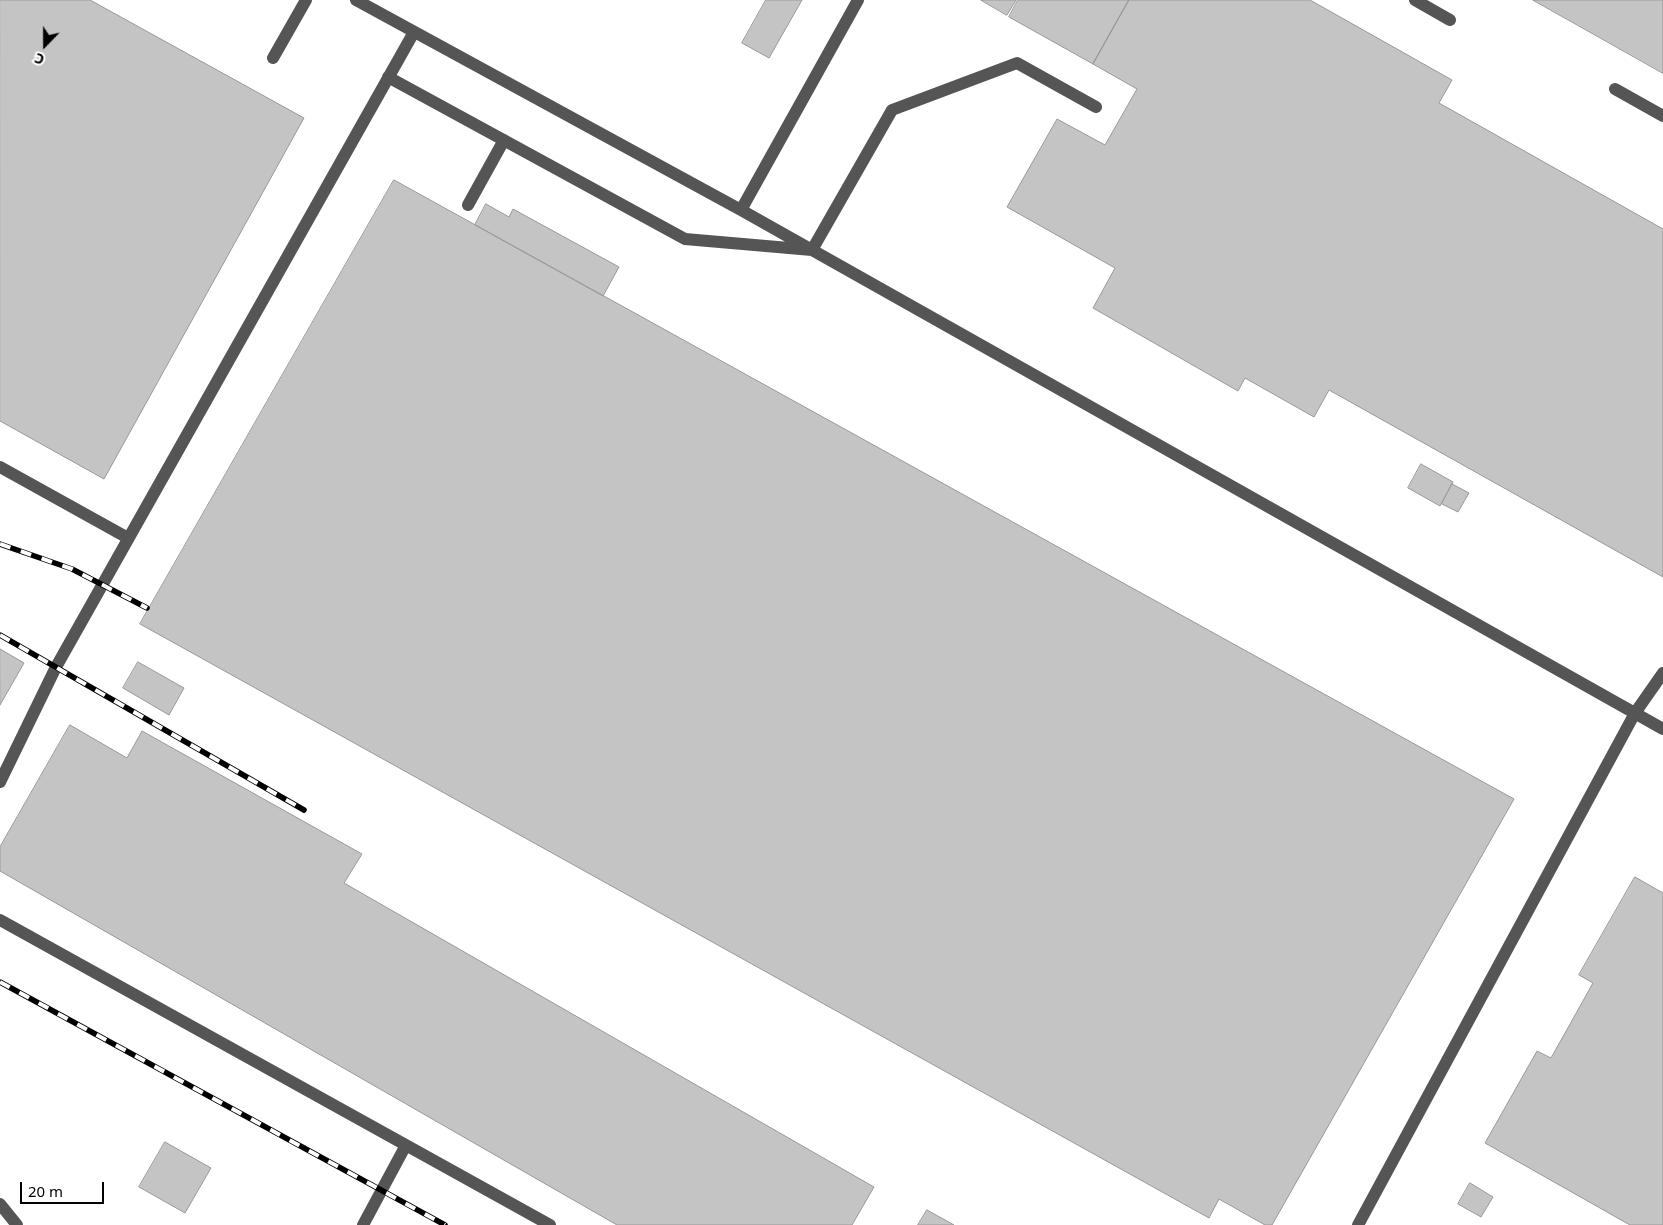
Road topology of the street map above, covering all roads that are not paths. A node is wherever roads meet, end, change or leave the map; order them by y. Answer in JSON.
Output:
{"nodes":[{"id":1,"x":306,"y":0,"type":"edge"},
{"id":2,"x":356,"y":0,"type":"edge"},
{"id":3,"x":858,"y":0,"type":"edge"},
{"id":4,"x":1415,"y":0,"type":"edge"},
{"id":5,"x":1450,"y":20,"type":"dead end"},
{"id":6,"x":414,"y":32,"type":"junction"},
{"id":7,"x":273,"y":58,"type":"dead end"},
{"id":8,"x":388,"y":77,"type":"junction"},
{"id":9,"x":1615,"y":90,"type":"dead end"},
{"id":10,"x":1096,"y":108,"type":"dead end"},
{"id":11,"x":1663,"y":116,"type":"edge"},
{"id":12,"x":504,"y":140,"type":"junction"},
{"id":13,"x":468,"y":205,"type":"dead end"},
{"id":14,"x":742,"y":210,"type":"junction"},
{"id":15,"x":812,"y":250,"type":"junction"},
{"id":16,"x":0,"y":467,"type":"edge"},
{"id":17,"x":128,"y":538,"type":"junction"},
{"id":18,"x":1663,"y":673,"type":"edge"},
{"id":19,"x":1636,"y":714,"type":"junction"},
{"id":20,"x":1663,"y":729,"type":"edge"},
{"id":21,"x":0,"y":782,"type":"edge"},
{"id":22,"x":0,"y":920,"type":"edge"},
{"id":23,"x":406,"y":1145,"type":"junction"},
{"id":24,"x":0,"y":1204,"type":"edge"},
{"id":25,"x":17,"y":1225,"type":"edge"},
{"id":26,"x":363,"y":1225,"type":"edge"},
{"id":27,"x":550,"y":1225,"type":"edge"},
{"id":28,"x":1359,"y":1225,"type":"edge"}],
"edges":[{"from":1,"to":7,"type":"lane"},
{"from":2,"to":6,"type":"lane"},
{"from":3,"to":14,"type":"lane"},
{"from":4,"to":5,"type":"lane"},
{"from":6,"to":8,"type":"lane"},
{"from":6,"to":14,"type":"lane"},
{"from":8,"to":12,"type":"lane"},
{"from":8,"to":17,"type":"lane"},
{"from":9,"to":11,"type":"lane"},
{"from":10,"to":15,"type":"lane"},
{"from":12,"to":13,"type":"lane"},
{"from":12,"to":15,"type":"lane"},
{"from":14,"to":15,"type":"lane"},
{"from":15,"to":19,"type":"lane"},
{"from":16,"to":17,"type":"lane"},
{"from":17,"to":21,"type":"lane"},
{"from":18,"to":19,"type":"lane"},
{"from":19,"to":20,"type":"lane"},
{"from":19,"to":28,"type":"lane"},
{"from":22,"to":23,"type":"lane"},
{"from":23,"to":26,"type":"lane"},
{"from":23,"to":27,"type":"lane"},
{"from":24,"to":25,"type":"lane"}]}
